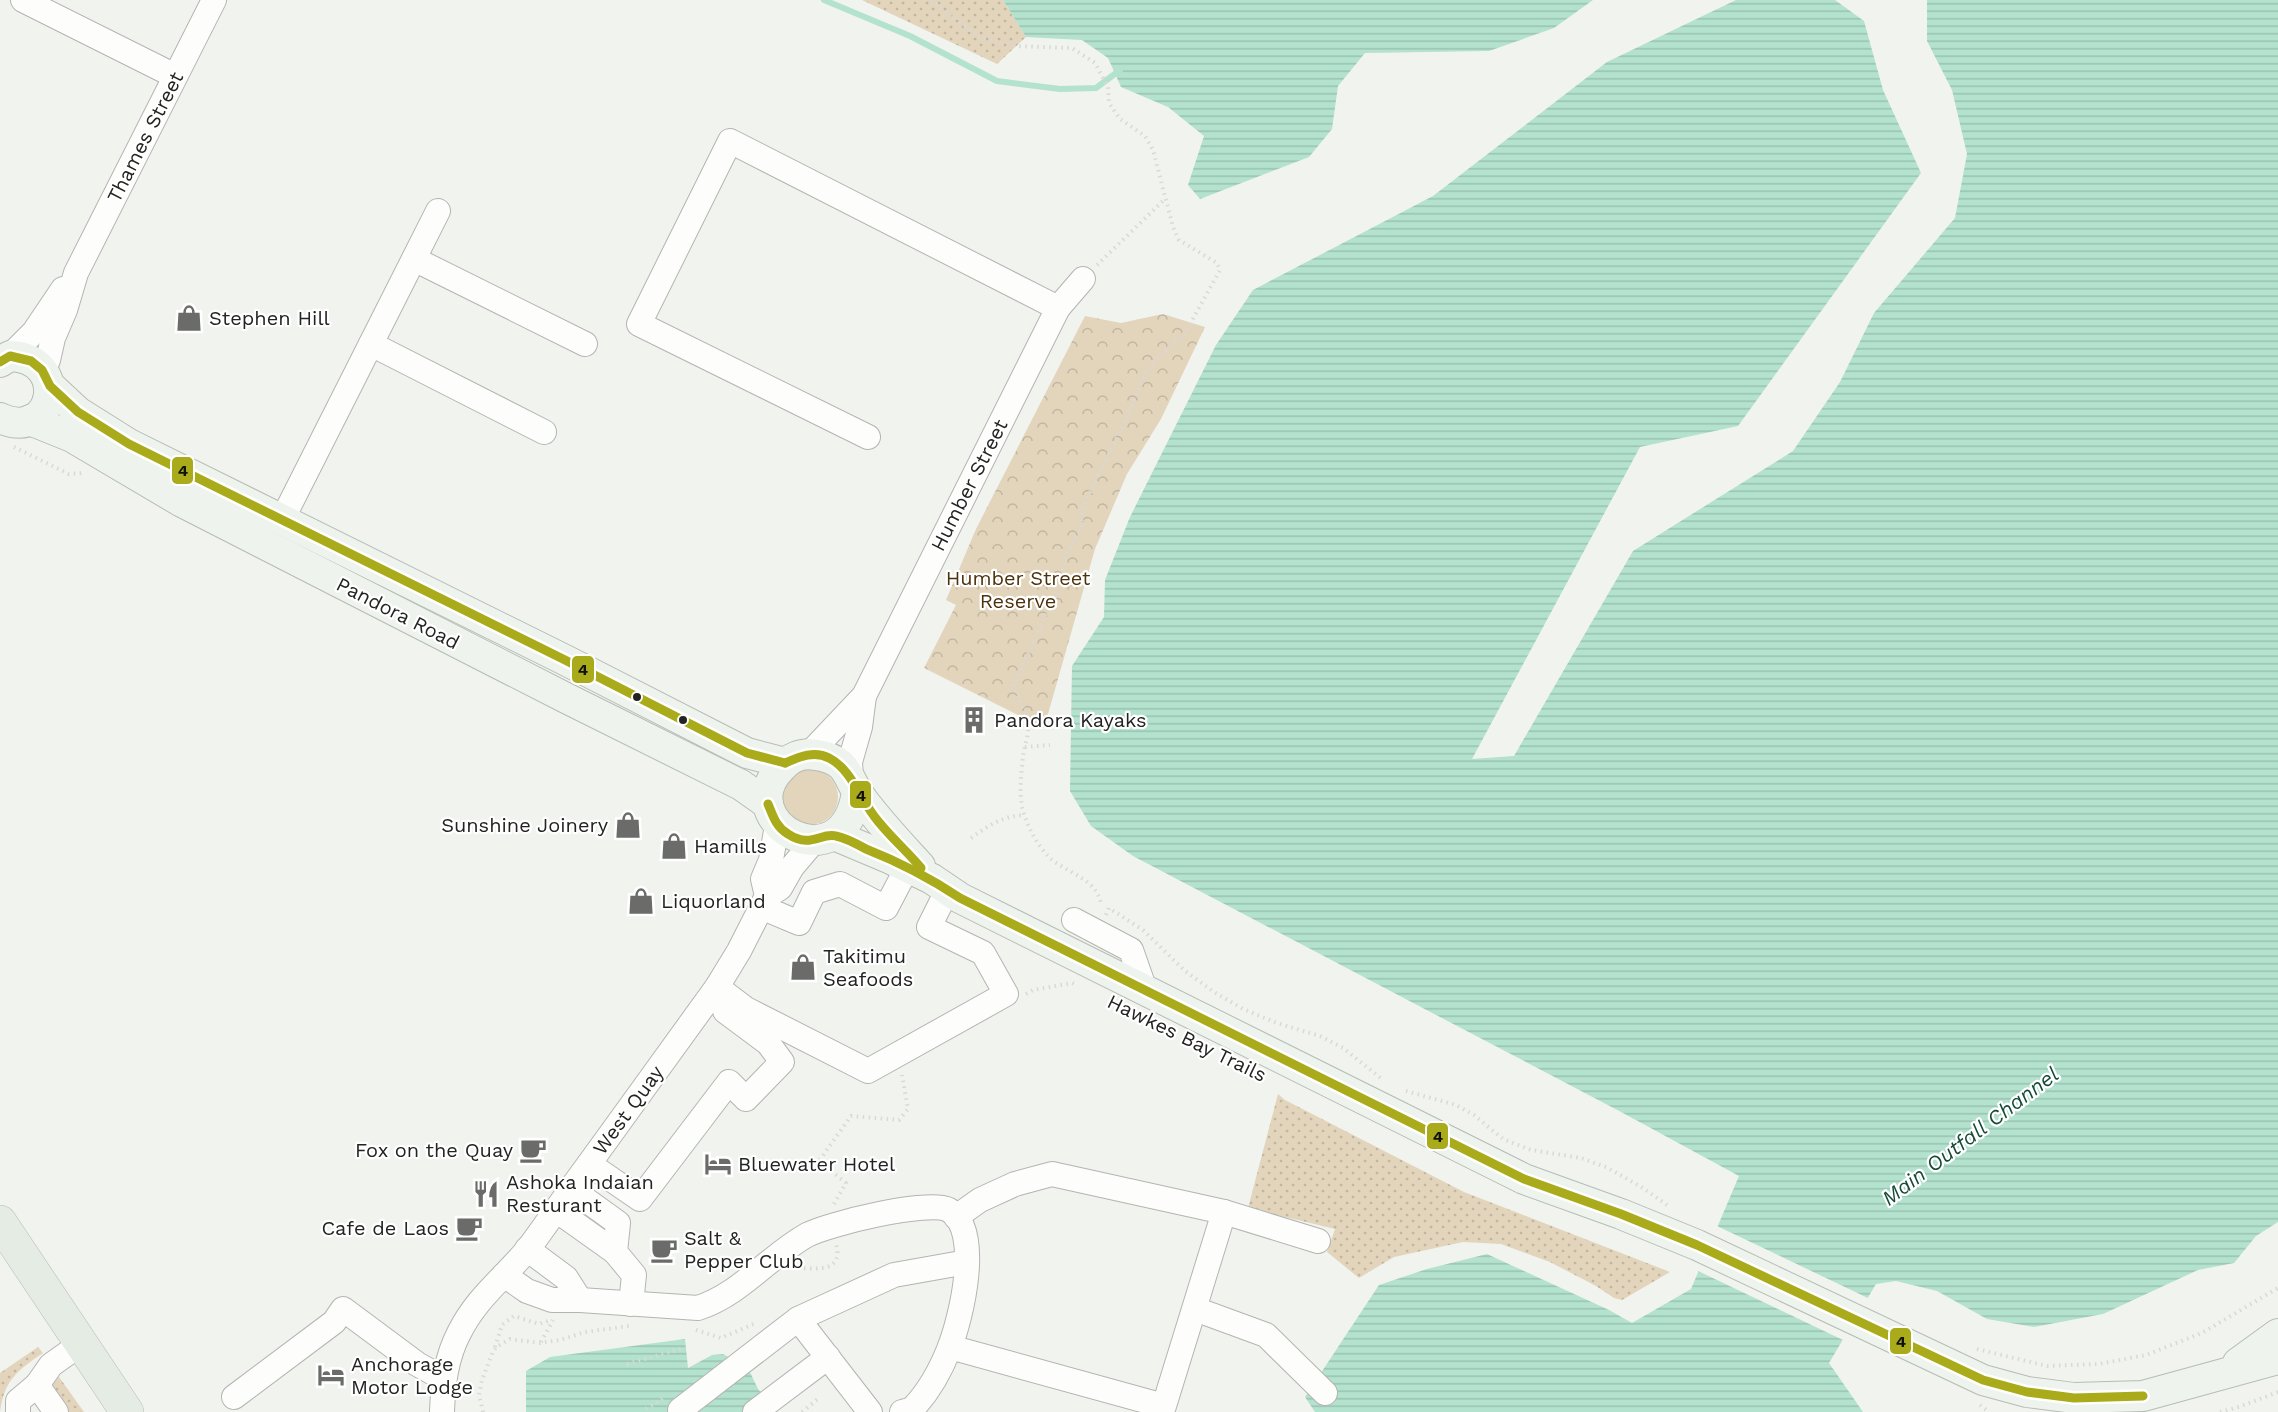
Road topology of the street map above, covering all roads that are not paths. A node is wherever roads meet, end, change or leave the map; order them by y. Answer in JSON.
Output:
{"nodes":[{"id":1,"x":22,"y":0,"type":"edge"},
{"id":2,"x":213,"y":0,"type":"edge"},
{"id":3,"x":175,"y":76,"type":"junction"},
{"id":4,"x":438,"y":212,"type":"dead end"},
{"id":5,"x":414,"y":259,"type":"junction"},
{"id":6,"x":76,"y":273,"type":"junction"},
{"id":7,"x":1083,"y":279,"type":"road end"},
{"id":8,"x":1058,"y":308,"type":"junction"},
{"id":9,"x":371,"y":344,"type":"junction"},
{"id":10,"x":585,"y":344,"type":"dead end"},
{"id":11,"x":5,"y":359,"type":"edge"},
{"id":12,"x":46,"y":378,"type":"junction"},
{"id":13,"x":30,"y":420,"type":"junction"},
{"id":14,"x":5,"y":431,"type":"edge"},
{"id":15,"x":544,"y":432,"type":"dead end"},
{"id":16,"x":868,"y":437,"type":"dead end"},
{"id":17,"x":282,"y":520,"type":"junction"},
{"id":18,"x":864,"y":696,"type":"junction"},
{"id":19,"x":797,"y":758,"type":"junction"},
{"id":20,"x":854,"y":785,"type":"junction"},
{"id":21,"x":772,"y":814,"type":"junction"},
{"id":22,"x":824,"y":838,"type":"junction"},
{"id":23,"x":929,"y":879,"type":"junction"},
{"id":24,"x":764,"y":902,"type":"junction"},
{"id":25,"x":1074,"y":920,"type":"dead end"},
{"id":26,"x":1145,"y":990,"type":"junction"},
{"id":27,"x":713,"y":993,"type":"junction"},
{"id":28,"x":589,"y":1164,"type":"junction"},
{"id":29,"x":571,"y":1189,"type":"junction"},
{"id":30,"x":556,"y":1210,"type":"junction"},
{"id":31,"x":1224,"y":1212,"type":"junction"},
{"id":32,"x":956,"y":1217,"type":"junction"},
{"id":33,"x":0,"y":1222,"type":"edge"},
{"id":34,"x":1318,"y":1241,"type":"dead end"},
{"id":35,"x":527,"y":1249,"type":"junction"},
{"id":36,"x":615,"y":1252,"type":"junction"},
{"id":37,"x":967,"y":1262,"type":"junction"},
{"id":38,"x":504,"y":1275,"type":"junction"},
{"id":39,"x":580,"y":1300,"type":"junction"},
{"id":40,"x":631,"y":1304,"type":"junction"},
{"id":41,"x":1195,"y":1309,"type":"junction"},
{"id":42,"x":798,"y":1319,"type":"junction"},
{"id":43,"x":2278,"y":1334,"type":"edge"},
{"id":44,"x":82,"y":1343,"type":"junction"},
{"id":45,"x":950,"y":1347,"type":"junction"},
{"id":46,"x":828,"y":1357,"type":"junction"},
{"id":47,"x":2278,"y":1359,"type":"edge"},
{"id":48,"x":2227,"y":1373,"type":"junction"},
{"id":49,"x":444,"y":1379,"type":"junction"},
{"id":50,"x":37,"y":1385,"type":"junction"},
{"id":51,"x":1325,"y":1394,"type":"dead end"},
{"id":52,"x":234,"y":1397,"type":"dead end"},
{"id":53,"x":2142,"y":1404,"type":"edge"},
{"id":54,"x":2114,"y":1405,"type":"edge"},
{"id":55,"x":680,"y":1410,"type":"dead end"},
{"id":56,"x":18,"y":1412,"type":"edge"},
{"id":57,"x":28,"y":1412,"type":"edge"},
{"id":58,"x":45,"y":1412,"type":"edge"},
{"id":59,"x":56,"y":1412,"type":"edge"},
{"id":60,"x":128,"y":1412,"type":"edge"},
{"id":61,"x":442,"y":1412,"type":"edge"},
{"id":62,"x":755,"y":1412,"type":"edge"},
{"id":63,"x":870,"y":1412,"type":"edge"},
{"id":64,"x":902,"y":1412,"type":"edge"}],
"edges":[{"from":1,"to":3,"type":"street"},
{"from":2,"to":3,"type":"street","name":"Thames Street"},
{"from":3,"to":6,"type":"street","name":"Thames Street"},
{"from":4,"to":5,"type":"street"},
{"from":5,"to":9,"type":"street"},
{"from":5,"to":10,"type":"street"},
{"from":6,"to":11,"type":"street","name":"Thames Street"},
{"from":6,"to":12,"type":"street","name":"Thames Street"},
{"from":7,"to":8,"type":"street","name":"Humber Street"},
{"from":8,"to":16,"type":"street"},
{"from":8,"to":18,"type":"street","name":"Humber Street"},
{"from":9,"to":15,"type":"street"},
{"from":9,"to":17,"type":"street"},
{"from":11,"to":12,"type":"main road","name":"Pandora Road"},
{"from":12,"to":13,"type":"main road"},
{"from":12,"to":17,"type":"main road","name":"Pandora Road"},
{"from":13,"to":14,"type":"main road","name":"Pandora Road"},
{"from":13,"to":21,"type":"main road","name":"Pandora Road"},
{"from":17,"to":19,"type":"main road","name":"Pandora Road"},
{"from":18,"to":19,"type":"street","name":"Humber Street"},
{"from":18,"to":20,"type":"street","name":"Humber Street"},
{"from":19,"to":20,"type":"main road"},
{"from":19,"to":21,"type":"main road"},
{"from":20,"to":22,"type":"main road"},
{"from":20,"to":23,"type":"main road"},
{"from":21,"to":22,"type":"main road"},
{"from":21,"to":24,"type":"street","name":"West Quay"},
{"from":22,"to":23,"type":"main road"},
{"from":22,"to":24,"type":"street","name":"West Quay"},
{"from":23,"to":24,"type":"street"},
{"from":23,"to":26,"type":"main road"},
{"from":23,"to":27,"type":"street"},
{"from":24,"to":27,"type":"street","name":"West Quay"},
{"from":25,"to":26,"type":"street"},
{"from":26,"to":54,"type":"main road"},
{"from":27,"to":28,"type":"street","name":"West Quay"},
{"from":27,"to":28,"type":"street"},
{"from":28,"to":29,"type":"street","name":"West Quay"},
{"from":29,"to":30,"type":"street","name":"West Quay"},
{"from":29,"to":36,"type":"street"},
{"from":30,"to":35,"type":"street","name":"West Quay"},
{"from":30,"to":36,"type":"street"},
{"from":31,"to":32,"type":"street"},
{"from":31,"to":34,"type":"street"},
{"from":31,"to":41,"type":"street"},
{"from":32,"to":37,"type":"street"},
{"from":32,"to":40,"type":"street"},
{"from":33,"to":44,"type":"highway"},
{"from":35,"to":38,"type":"street","name":"West Quay"},
{"from":35,"to":39,"type":"street"},
{"from":36,"to":40,"type":"street"},
{"from":37,"to":42,"type":"street"},
{"from":37,"to":45,"type":"street"},
{"from":38,"to":39,"type":"street"},
{"from":38,"to":49,"type":"street","name":"West Quay"},
{"from":39,"to":40,"type":"street"},
{"from":41,"to":45,"type":"street"},
{"from":41,"to":51,"type":"street"},
{"from":42,"to":46,"type":"street"},
{"from":42,"to":55,"type":"street"},
{"from":43,"to":48,"type":"main road"},
{"from":44,"to":50,"type":"street"},
{"from":44,"to":60,"type":"highway"},
{"from":45,"to":64,"type":"street"},
{"from":46,"to":62,"type":"street"},
{"from":46,"to":63,"type":"street"},
{"from":47,"to":48,"type":"main road"},
{"from":48,"to":53,"type":"main road"},
{"from":49,"to":52,"type":"street"},
{"from":49,"to":61,"type":"street","name":"West Quay"},
{"from":50,"to":56,"type":"street"},
{"from":50,"to":57,"type":"street"},
{"from":50,"to":58,"type":"street"},
{"from":50,"to":59,"type":"street"},
{"from":53,"to":54,"type":"main road"}]}
